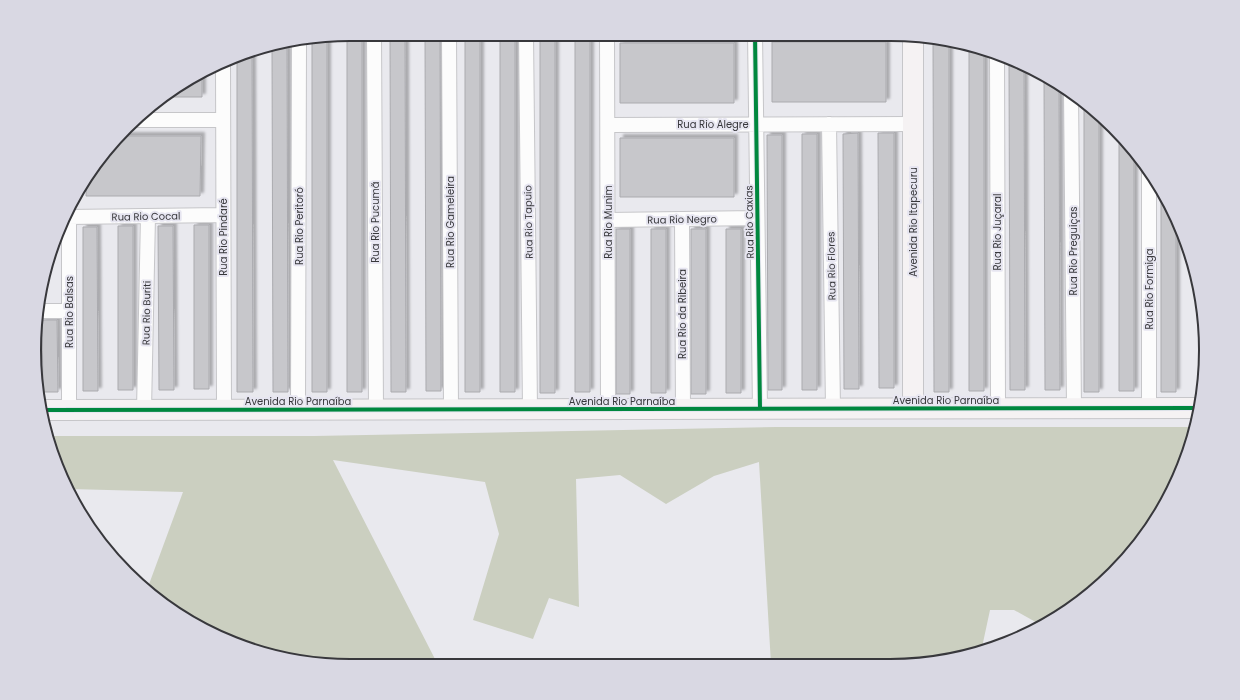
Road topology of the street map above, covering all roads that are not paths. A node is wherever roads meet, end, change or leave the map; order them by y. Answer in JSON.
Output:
{"nodes":[{"id":1,"x":374,"y":41,"type":"edge"},
{"id":2,"x":449,"y":41,"type":"edge"},
{"id":3,"x":526,"y":41,"type":"edge"},
{"id":4,"x":608,"y":41,"type":"edge"},
{"id":5,"x":755,"y":41,"type":"edge"},
{"id":6,"x":913,"y":42,"type":"edge"},
{"id":7,"x":299,"y":46,"type":"edge"},
{"id":8,"x":996,"y":60,"type":"edge"},
{"id":9,"x":223,"y":69,"type":"edge"},
{"id":10,"x":1072,"y":101,"type":"edge"},
{"id":11,"x":144,"y":120,"type":"edge"},
{"id":12,"x":223,"y":120,"type":"junction"},
{"id":13,"x":756,"y":124,"type":"junction"},
{"id":14,"x":829,"y":124,"type":"junction"},
{"id":15,"x":914,"y":124,"type":"junction"},
{"id":16,"x":608,"y":125,"type":"junction"},
{"id":17,"x":1149,"y":181,"type":"edge"},
{"id":18,"x":223,"y":215,"type":"junction"},
{"id":19,"x":72,"y":216,"type":"edge"},
{"id":20,"x":148,"y":216,"type":"junction"},
{"id":21,"x":757,"y":218,"type":"junction"},
{"id":22,"x":608,"y":220,"type":"junction"},
{"id":23,"x":682,"y":220,"type":"junction"},
{"id":24,"x":69,"y":222,"type":"edge"},
{"id":25,"x":44,"y":311,"type":"edge"},
{"id":26,"x":69,"y":311,"type":"junction"},
{"id":27,"x":834,"y":408,"type":"junction"},
{"id":28,"x":913,"y":408,"type":"junction"},
{"id":29,"x":998,"y":408,"type":"junction"},
{"id":30,"x":1074,"y":408,"type":"junction"},
{"id":31,"x":1149,"y":408,"type":"junction"},
{"id":32,"x":1193,"y":408,"type":"edge"},
{"id":33,"x":224,"y":409,"type":"junction"},
{"id":34,"x":298,"y":409,"type":"junction"},
{"id":35,"x":376,"y":409,"type":"junction"},
{"id":36,"x":451,"y":409,"type":"junction"},
{"id":37,"x":530,"y":409,"type":"junction"},
{"id":38,"x":608,"y":409,"type":"junction"},
{"id":39,"x":683,"y":409,"type":"junction"},
{"id":40,"x":760,"y":409,"type":"junction"},
{"id":41,"x":47,"y":410,"type":"edge"},
{"id":42,"x":69,"y":410,"type":"junction"},
{"id":43,"x":144,"y":410,"type":"junction"}],
"edges":[{"from":1,"to":35,"type":"street","name":"Rua Rio Pucumã"},
{"from":2,"to":36,"type":"street","name":"Rua Rio Gameleira"},
{"from":3,"to":37,"type":"street","name":"Rua Rio Tapuio"},
{"from":4,"to":16,"type":"street","name":"Rua Rio Munim"},
{"from":5,"to":13,"type":"street","name":"Rua Rio Caxias"},
{"from":6,"to":15,"type":"street","name":"Avenida Rio Itapecuru"},
{"from":7,"to":34,"type":"street","name":"Rua Rio Peritoró"},
{"from":8,"to":29,"type":"street","name":"Rua Rio Juçaral"},
{"from":9,"to":12,"type":"street","name":"Rua Rio Pindaré"},
{"from":10,"to":30,"type":"street","name":"Rua Rio Preguiças"},
{"from":11,"to":12,"type":"street"},
{"from":12,"to":18,"type":"street","name":"Rua Rio Pindaré"},
{"from":13,"to":14,"type":"street","name":"Rua Rio Alegre"},
{"from":13,"to":16,"type":"street","name":"Rua Rio Alegre"},
{"from":13,"to":21,"type":"street","name":"Rua Rio Caxias"},
{"from":14,"to":15,"type":"street","name":"Rua Rio Alegre"},
{"from":14,"to":27,"type":"street","name":"Rua Rio Flores"},
{"from":15,"to":28,"type":"street","name":"Avenida Rio Itapecuru"},
{"from":16,"to":22,"type":"street","name":"Rua Rio Munim"},
{"from":17,"to":31,"type":"street","name":"Rua Rio Formiga"},
{"from":18,"to":20,"type":"street","name":"Rua Rio Cocal"},
{"from":18,"to":33,"type":"street","name":"Rua Rio Pindaré"},
{"from":19,"to":20,"type":"street","name":"Rua Rio Cocal"},
{"from":20,"to":43,"type":"street","name":"Rua Rio Buriti"},
{"from":21,"to":23,"type":"street","name":"Rua Rio Negro"},
{"from":21,"to":40,"type":"street","name":"Rua Rio Caxias"},
{"from":22,"to":23,"type":"street","name":"Rua Rio Negro"},
{"from":22,"to":38,"type":"street","name":"Rua Rio Munim"},
{"from":23,"to":39,"type":"street","name":"Rua Rio da Ribeira"},
{"from":24,"to":26,"type":"street","name":"Rua Rio Balsas"},
{"from":25,"to":26,"type":"street"},
{"from":26,"to":42,"type":"street","name":"Rua Rio Balsas"},
{"from":27,"to":28,"type":"street","name":"Avenida Rio Parnaíba"},
{"from":27,"to":40,"type":"street","name":"Avenida Rio Parnaíba"},
{"from":28,"to":29,"type":"street","name":"Avenida Rio Parnaíba"},
{"from":29,"to":30,"type":"street","name":"Avenida Rio Parnaíba"},
{"from":30,"to":31,"type":"street","name":"Avenida Rio Parnaíba"},
{"from":31,"to":32,"type":"street","name":"Avenida Rio Parnaíba"},
{"from":33,"to":34,"type":"street","name":"Avenida Rio Parnaíba"},
{"from":33,"to":43,"type":"street","name":"Avenida Rio Parnaíba"},
{"from":34,"to":35,"type":"street","name":"Avenida Rio Parnaíba"},
{"from":35,"to":36,"type":"street","name":"Avenida Rio Parnaíba"},
{"from":36,"to":37,"type":"street","name":"Avenida Rio Parnaíba"},
{"from":37,"to":38,"type":"street","name":"Avenida Rio Parnaíba"},
{"from":38,"to":39,"type":"street","name":"Avenida Rio Parnaíba"},
{"from":39,"to":40,"type":"street","name":"Avenida Rio Parnaíba"},
{"from":41,"to":42,"type":"street","name":"Avenida Rio Parnaíba"},
{"from":42,"to":43,"type":"street","name":"Avenida Rio Parnaíba"}]}
